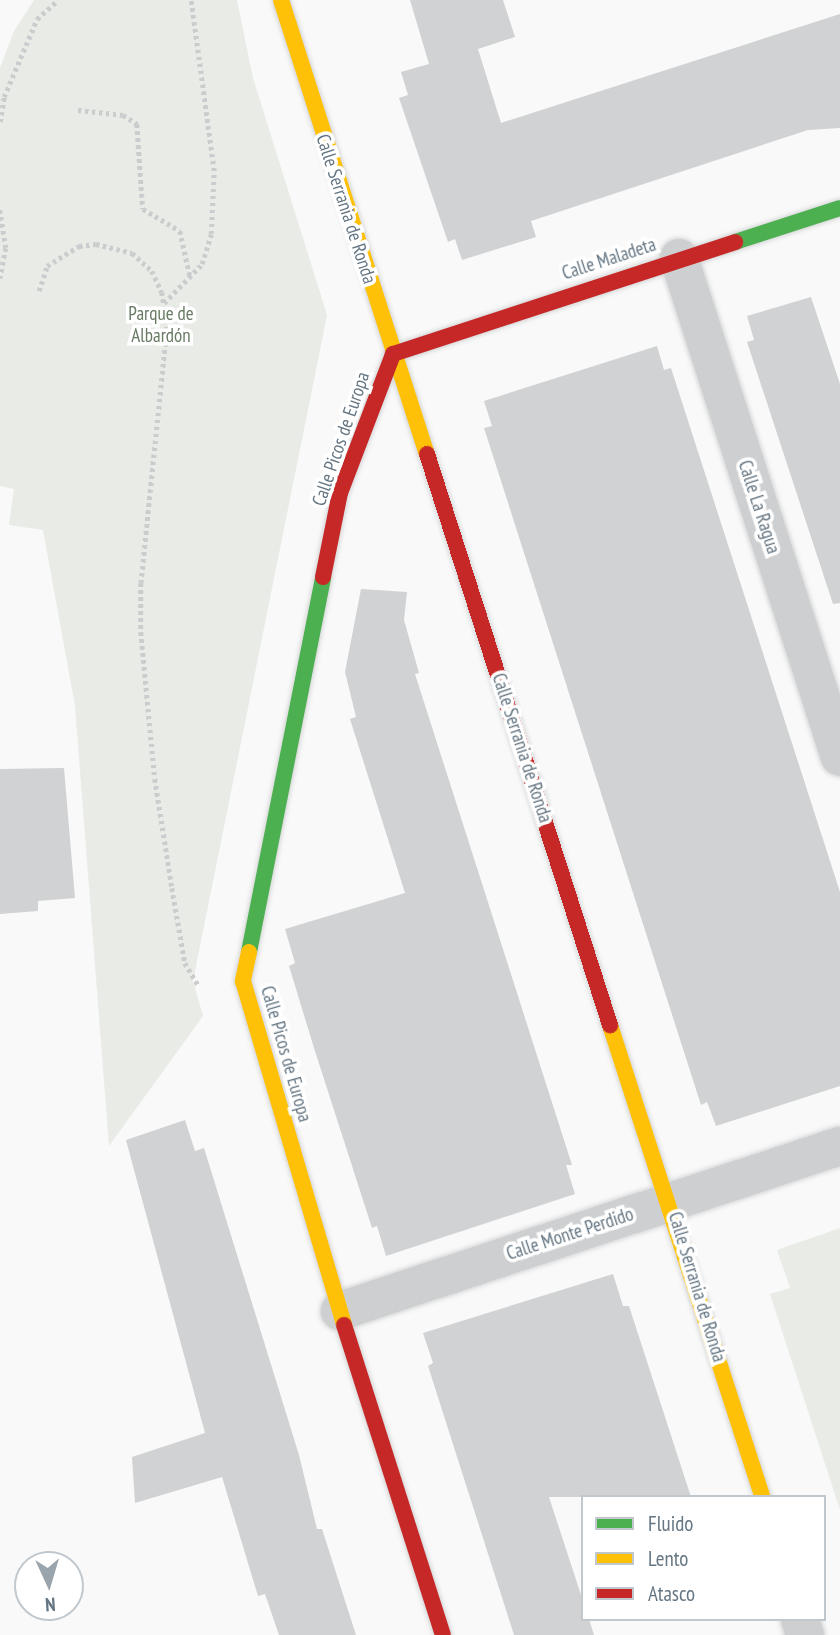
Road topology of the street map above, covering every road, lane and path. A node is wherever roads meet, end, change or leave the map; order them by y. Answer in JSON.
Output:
{"nodes":[{"id":1,"x":58,"y":0,"type":"edge"},
{"id":2,"x":191,"y":0,"type":"edge"},
{"id":3,"x":281,"y":0,"type":"edge"},
{"id":4,"x":78,"y":110,"type":"dead end"},
{"id":5,"x":0,"y":122,"type":"edge"},
{"id":6,"x":840,"y":208,"type":"edge"},
{"id":7,"x":0,"y":210,"type":"edge"},
{"id":8,"x":679,"y":258,"type":"junction"},
{"id":9,"x":190,"y":276,"type":"junction"},
{"id":10,"x":0,"y":278,"type":"edge"},
{"id":11,"x":39,"y":291,"type":"dead end"},
{"id":12,"x":164,"y":304,"type":"junction"},
{"id":13,"x":393,"y":354,"type":"junction"},
{"id":14,"x":840,"y":757,"type":"edge"},
{"id":15,"x":206,"y":993,"type":"dead end"},
{"id":16,"x":840,"y":1146,"type":"edge"},
{"id":17,"x":670,"y":1201,"type":"junction"},
{"id":18,"x":340,"y":1311,"type":"junction"},
{"id":19,"x":761,"y":1495,"type":"edge"},
{"id":20,"x":443,"y":1635,"type":"edge"}],
"edges":[{"from":1,"to":5,"type":"path"},
{"from":2,"to":9,"type":"path"},
{"from":3,"to":13,"type":"street","name":"Calle Serrania de Ronda"},
{"from":4,"to":9,"type":"path"},
{"from":6,"to":8,"type":"street","name":"Calle Maladeta"},
{"from":7,"to":10,"type":"path"},
{"from":8,"to":13,"type":"street","name":"Calle Maladeta"},
{"from":8,"to":14,"type":"street","name":"Calle La Ragua"},
{"from":9,"to":12,"type":"path"},
{"from":11,"to":12,"type":"path"},
{"from":12,"to":15,"type":"path"},
{"from":13,"to":17,"type":"street","name":"Calle Serrania de Ronda"},
{"from":13,"to":18,"type":"street","name":"Calle Picos de Europa"},
{"from":16,"to":17,"type":"street","name":"Calle Monte Perdido"},
{"from":17,"to":18,"type":"street","name":"Calle Monte Perdido"},
{"from":17,"to":19,"type":"street","name":"Calle Serrania de Ronda"},
{"from":18,"to":20,"type":"street","name":"Calle Picos de Europa"}]}
